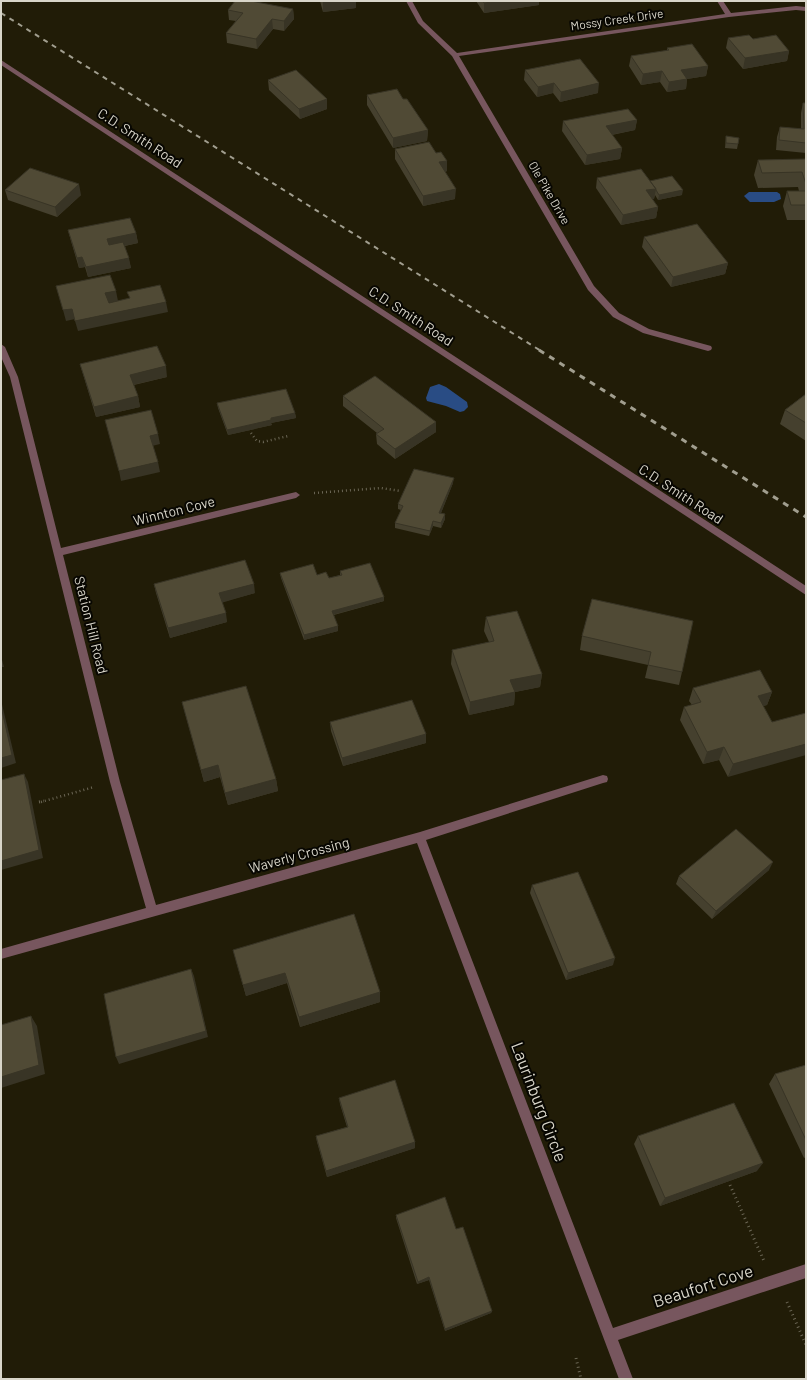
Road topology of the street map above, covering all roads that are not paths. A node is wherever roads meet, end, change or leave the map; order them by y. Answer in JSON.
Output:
{"nodes":[{"id":1,"x":409,"y":1,"type":"edge"},
{"id":2,"x":720,"y":1,"type":"edge"},
{"id":3,"x":806,"y":9,"type":"edge"},
{"id":4,"x":729,"y":15,"type":"junction"},
{"id":5,"x":455,"y":55,"type":"junction"},
{"id":6,"x":1,"y":62,"type":"edge"},
{"id":7,"x":1,"y":348,"type":"edge"},
{"id":8,"x":708,"y":348,"type":"dead end"},
{"id":9,"x":296,"y":495,"type":"road end"},
{"id":10,"x":59,"y":552,"type":"junction"},
{"id":11,"x":806,"y":591,"type":"edge"},
{"id":12,"x":603,"y":779,"type":"dead end"},
{"id":13,"x":420,"y":837,"type":"junction"},
{"id":14,"x":152,"y":910,"type":"junction"},
{"id":15,"x":1,"y":954,"type":"edge"},
{"id":16,"x":806,"y":1271,"type":"edge"},
{"id":17,"x":610,"y":1336,"type":"junction"},
{"id":18,"x":626,"y":1379,"type":"edge"}],
"edges":[{"from":1,"to":5,"type":"street","name":"Ole Pike Drive"},
{"from":2,"to":4,"type":"street"},
{"from":3,"to":4,"type":"street","name":"Mossy Creek Drive"},
{"from":4,"to":5,"type":"street","name":"Mossy Creek Drive"},
{"from":5,"to":8,"type":"street","name":"Ole Pike Drive"},
{"from":6,"to":11,"type":"street","name":"C.D. Smith Road"},
{"from":7,"to":10,"type":"street","name":"Station Hill Road"},
{"from":9,"to":10,"type":"street","name":"Winnton Cove"},
{"from":10,"to":14,"type":"street","name":"Station Hill Road"},
{"from":12,"to":13,"type":"street","name":"Waverly Crossing"},
{"from":13,"to":14,"type":"street","name":"Waverly Crossing"},
{"from":13,"to":17,"type":"street","name":"Laurinburg Circle"},
{"from":14,"to":15,"type":"street","name":"Waverly Crossing"},
{"from":16,"to":17,"type":"street","name":"Beaufort Cove"},
{"from":17,"to":18,"type":"street","name":"Laurinburg Circle"}]}
